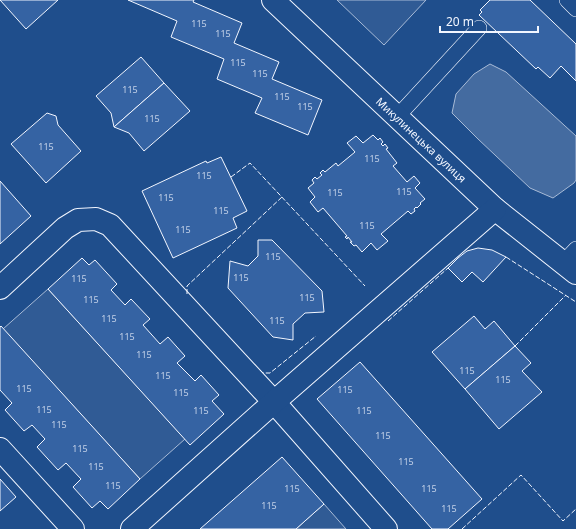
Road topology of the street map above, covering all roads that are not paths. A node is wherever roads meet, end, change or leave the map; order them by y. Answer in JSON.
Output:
{"nodes":[{"id":1,"x":273,"y":0,"type":"edge"},
{"id":2,"x":567,"y":0,"type":"edge"},
{"id":3,"x":576,"y":9,"type":"edge"},
{"id":4,"x":479,"y":28,"type":"dead end"},
{"id":5,"x":397,"y":117,"type":"junction"},
{"id":6,"x":495,"y":209,"type":"junction"},
{"id":7,"x":572,"y":261,"type":"edge"},
{"id":8,"x":0,"y":288,"type":"edge"},
{"id":9,"x":274,"y":402,"type":"junction"},
{"id":10,"x":0,"y":449,"type":"edge"},
{"id":11,"x":73,"y":529,"type":"edge"},
{"id":12,"x":132,"y":529,"type":"edge"},
{"id":13,"x":386,"y":529,"type":"edge"}],
"edges":[{"from":1,"to":5,"type":"street","name":"Микулинецька вулиця"},
{"from":2,"to":3,"type":"lane"},
{"from":4,"to":5,"type":"lane"},
{"from":5,"to":6,"type":"street","name":"Микулинецька вулиця"},
{"from":6,"to":7,"type":"street","name":"Микулинецька вулиця"},
{"from":6,"to":9,"type":"street"},
{"from":8,"to":9,"type":"street"},
{"from":9,"to":12,"type":"street"},
{"from":9,"to":13,"type":"street"},
{"from":10,"to":11,"type":"street"}]}
